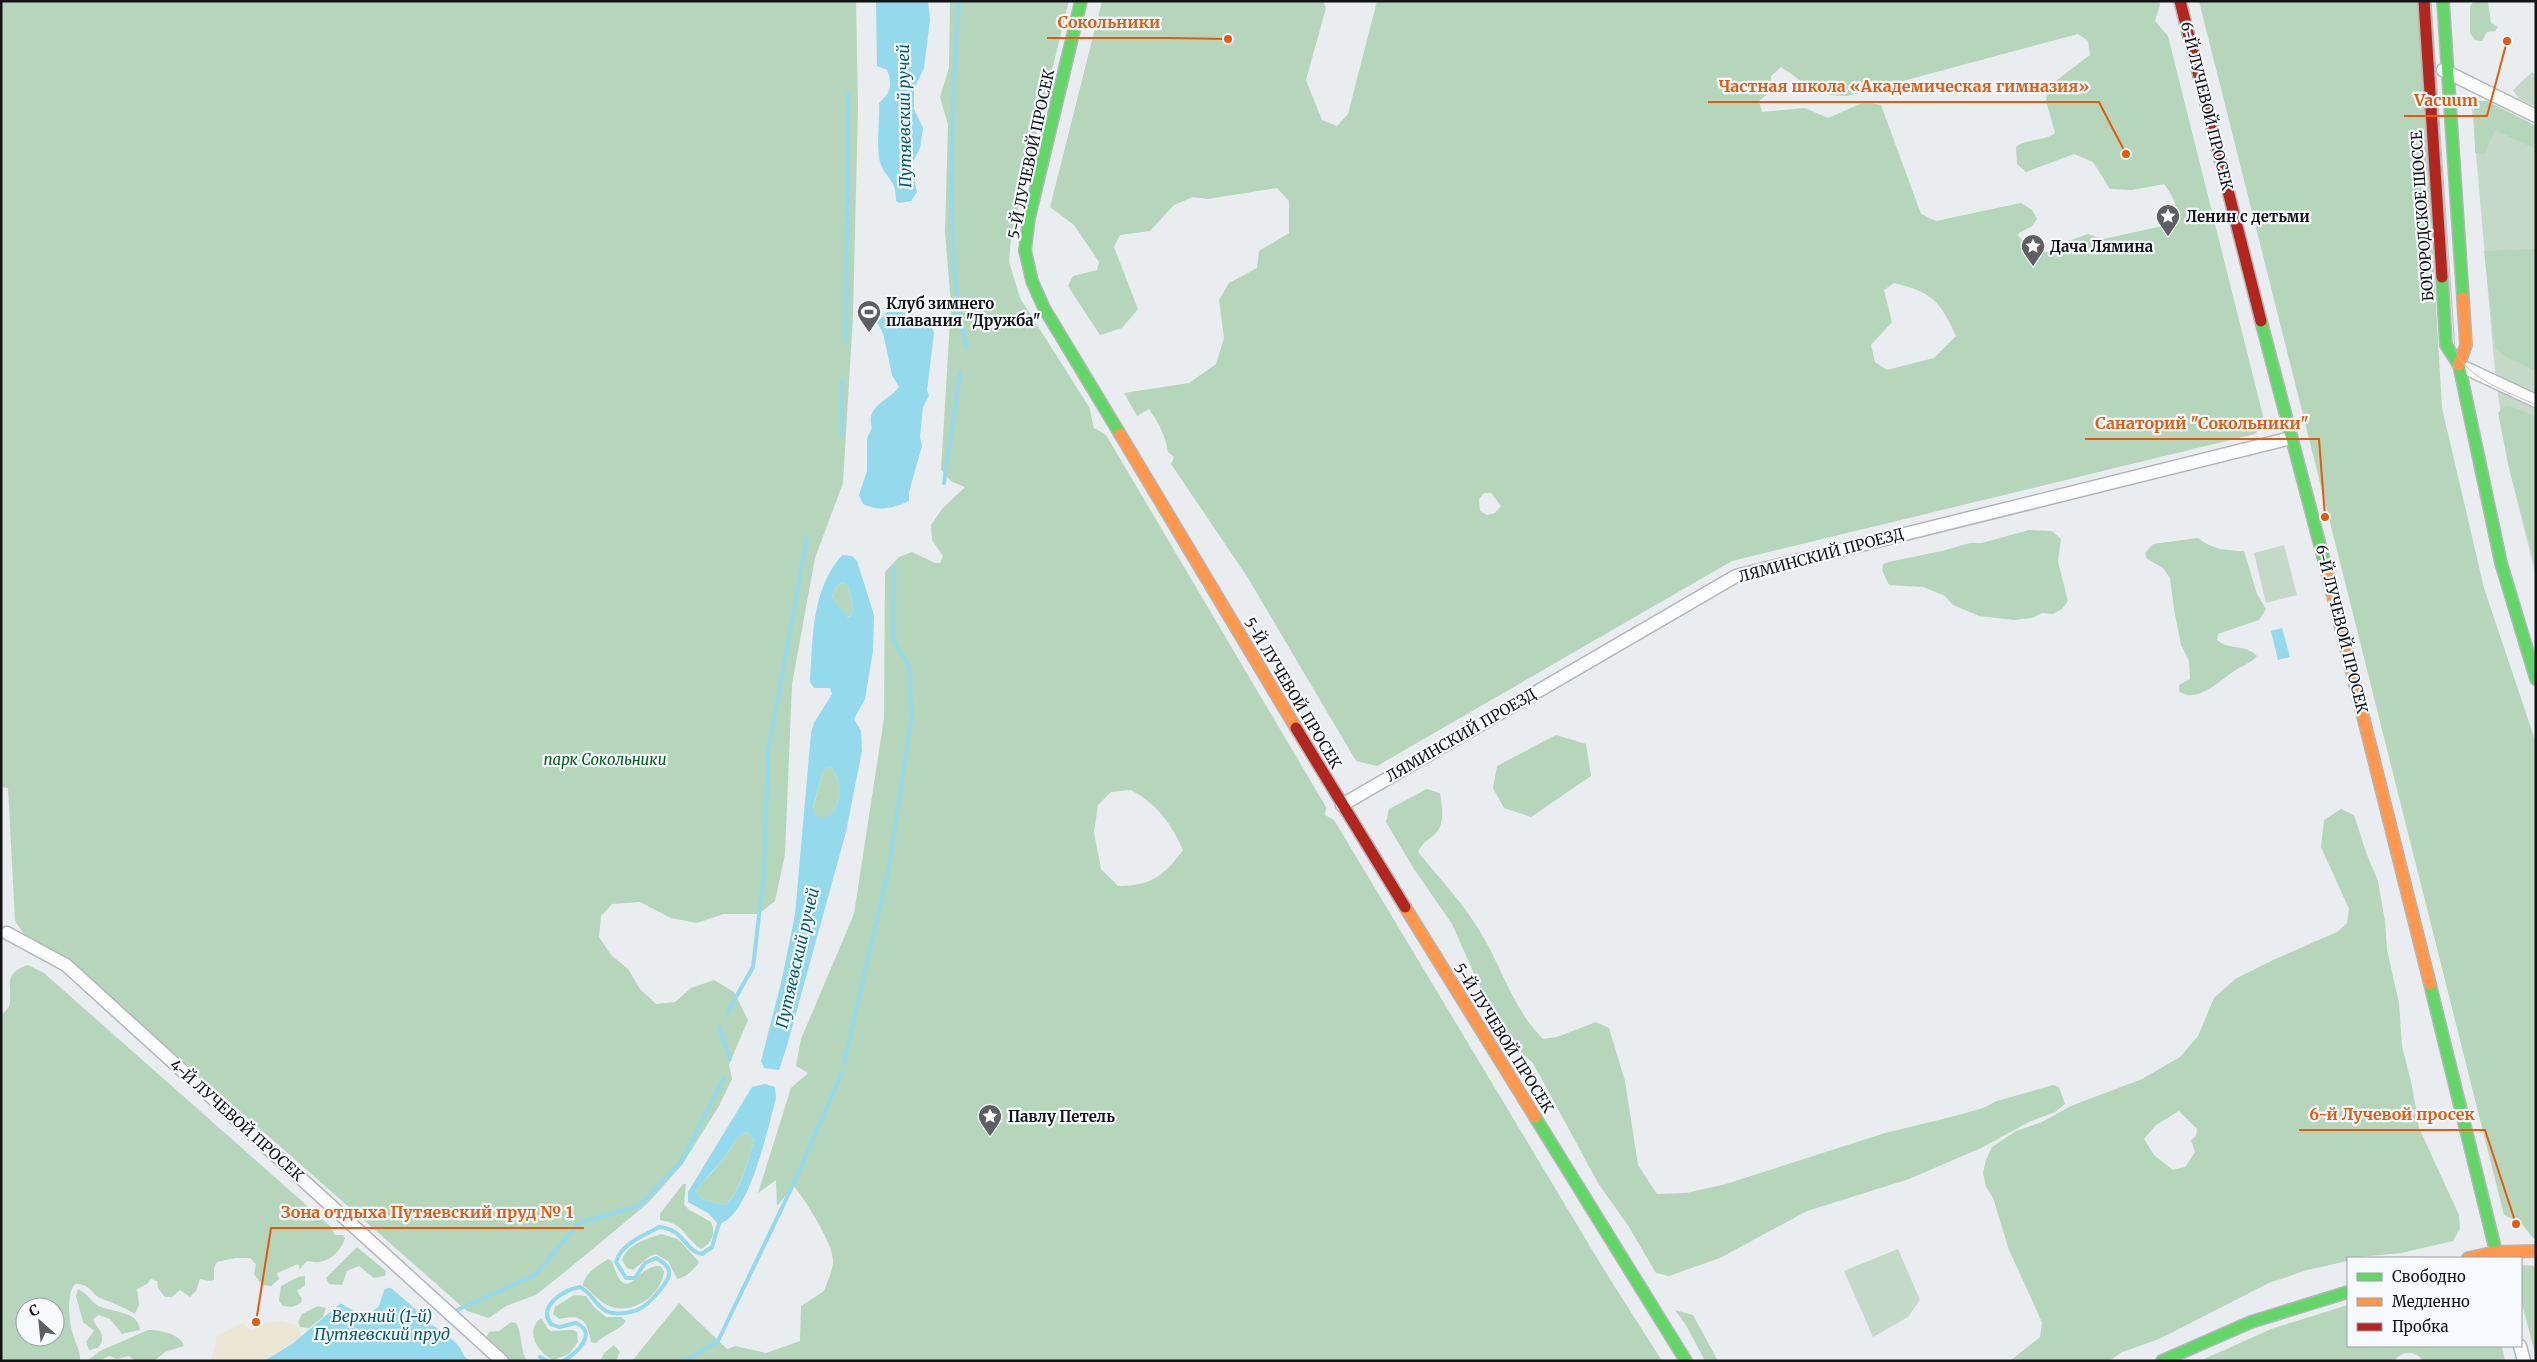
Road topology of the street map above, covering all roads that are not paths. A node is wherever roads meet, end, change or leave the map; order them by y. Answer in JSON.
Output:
{"nodes":[{"id":1,"x":1080,"y":1,"type":"edge"},
{"id":2,"x":2180,"y":1,"type":"edge"},
{"id":3,"x":2424,"y":1,"type":"edge"},
{"id":4,"x":2443,"y":1,"type":"edge"},
{"id":5,"x":2427,"y":62,"type":"junction"},
{"id":6,"x":2446,"y":71,"type":"junction"},
{"id":7,"x":2536,"y":116,"type":"edge"},
{"id":8,"x":2459,"y":365,"type":"junction"},
{"id":9,"x":2536,"y":401,"type":"edge"},
{"id":10,"x":2291,"y":438,"type":"junction"},
{"id":11,"x":2536,"y":679,"type":"edge"},
{"id":12,"x":1342,"y":805,"type":"junction"},
{"id":13,"x":7,"y":933,"type":"dead end"},
{"id":14,"x":2536,"y":1251,"type":"edge"},
{"id":15,"x":2497,"y":1255,"type":"edge"},
{"id":16,"x":2478,"y":1257,"type":"edge"},
{"id":17,"x":2347,"y":1292,"type":"edge"},
{"id":18,"x":2520,"y":1347,"type":"edge"},
{"id":19,"x":502,"y":1361,"type":"edge"},
{"id":20,"x":1686,"y":1361,"type":"edge"},
{"id":21,"x":2162,"y":1361,"type":"edge"},
{"id":22,"x":2524,"y":1361,"type":"edge"}],
"edges":[{"from":1,"to":12,"type":"street","name":"5-Й ЛУЧЕВОЙ ПРОСЕК"},
{"from":2,"to":10,"type":"street","name":"6-Й ЛУЧЕВОЙ ПРОСЕК"},
{"from":3,"to":5,"type":"street","name":"БОГОРОДСКОЕ ШОССЕ"},
{"from":4,"to":6,"type":"street","name":"БОГОРОДСКОЕ ШОССЕ"},
{"from":5,"to":6,"type":"street"},
{"from":5,"to":8,"type":"street","name":"БОГОРОДСКОЕ ШОССЕ"},
{"from":6,"to":7,"type":"street"},
{"from":6,"to":8,"type":"street","name":"БОГОРОДСКОЕ ШОССЕ"},
{"from":8,"to":9,"type":"street"},
{"from":8,"to":11,"type":"street","name":"БОГОРОДСКОЕ ШОССЕ"},
{"from":10,"to":12,"type":"street","name":"ЛЯМИНСКИЙ ПРОЕЗД"},
{"from":10,"to":15,"type":"street","name":"6-Й ЛУЧЕВОЙ ПРОСЕК"},
{"from":12,"to":20,"type":"street","name":"5-Й ЛУЧЕВОЙ ПРОСЕК"},
{"from":13,"to":19,"type":"street","name":"4-Й ЛУЧЕВОЙ ПРОСЕК"},
{"from":14,"to":15,"type":"street"},
{"from":15,"to":16,"type":"street"},
{"from":17,"to":21,"type":"street"},
{"from":18,"to":22,"type":"street"}]}
